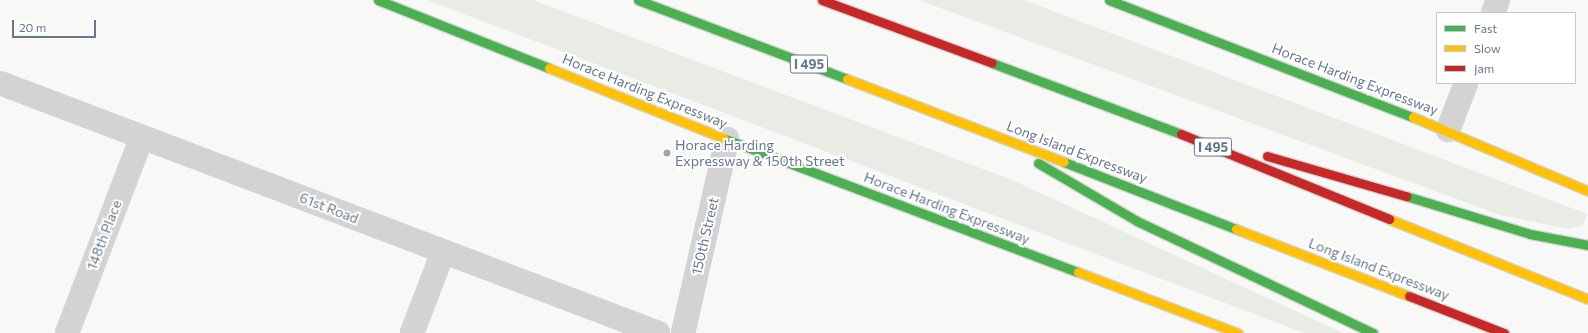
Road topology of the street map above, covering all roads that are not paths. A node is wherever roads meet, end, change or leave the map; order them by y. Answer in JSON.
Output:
{"nodes":[{"id":1,"x":378,"y":0,"type":"edge"},
{"id":2,"x":638,"y":0,"type":"edge"},
{"id":3,"x":822,"y":0,"type":"edge"},
{"id":4,"x":1110,"y":0,"type":"edge"},
{"id":5,"x":1498,"y":0,"type":"edge"},
{"id":6,"x":1493,"y":12,"type":"edge"},
{"id":7,"x":0,"y":83,"type":"edge"},
{"id":8,"x":1466,"y":84,"type":"edge"},
{"id":9,"x":1158,"y":125,"type":"junction"},
{"id":10,"x":980,"y":129,"type":"junction"},
{"id":11,"x":1448,"y":130,"type":"junction"},
{"id":12,"x":142,"y":137,"type":"junction"},
{"id":13,"x":727,"y":139,"type":"junction"},
{"id":14,"x":1242,"y":149,"type":"dead end"},
{"id":15,"x":1258,"y":154,"type":"dead end"},
{"id":16,"x":1588,"y":191,"type":"edge"},
{"id":17,"x":1588,"y":245,"type":"edge"},
{"id":18,"x":443,"y":252,"type":"junction"},
{"id":19,"x":1588,"y":300,"type":"edge"},
{"id":20,"x":67,"y":333,"type":"edge"},
{"id":21,"x":412,"y":333,"type":"edge"},
{"id":22,"x":658,"y":333,"type":"edge"},
{"id":23,"x":683,"y":333,"type":"edge"},
{"id":24,"x":1238,"y":333,"type":"edge"},
{"id":25,"x":1372,"y":333,"type":"edge"},
{"id":26,"x":1504,"y":333,"type":"edge"}],
"edges":[{"from":1,"to":13,"type":"main road","name":"Horace Harding Expressway"},
{"from":2,"to":10,"type":"main road","name":"Long Island Expressway","number":"I 495"},
{"from":3,"to":9,"type":"main road","number":"I 495"},
{"from":4,"to":11,"type":"main road","name":"Horace Harding Expressway"},
{"from":5,"to":6,"type":"street"},
{"from":7,"to":12,"type":"street","name":"61st Road"},
{"from":8,"to":11,"type":"street"},
{"from":9,"to":14,"type":"main road"},
{"from":9,"to":19,"type":"main road","number":"I 495"},
{"from":10,"to":25,"type":"main road"},
{"from":10,"to":26,"type":"main road","name":"Long Island Expressway","number":"I 495"},
{"from":11,"to":16,"type":"main road","name":"Horace Harding Expressway"},
{"from":12,"to":18,"type":"street","name":"61st Road"},
{"from":12,"to":20,"type":"street","name":"148th Place"},
{"from":13,"to":23,"type":"street","name":"150th Street"},
{"from":13,"to":24,"type":"main road","name":"Horace Harding Expressway"},
{"from":15,"to":17,"type":"main road"},
{"from":18,"to":21,"type":"street"},
{"from":18,"to":22,"type":"street","name":"61st Road"}]}
